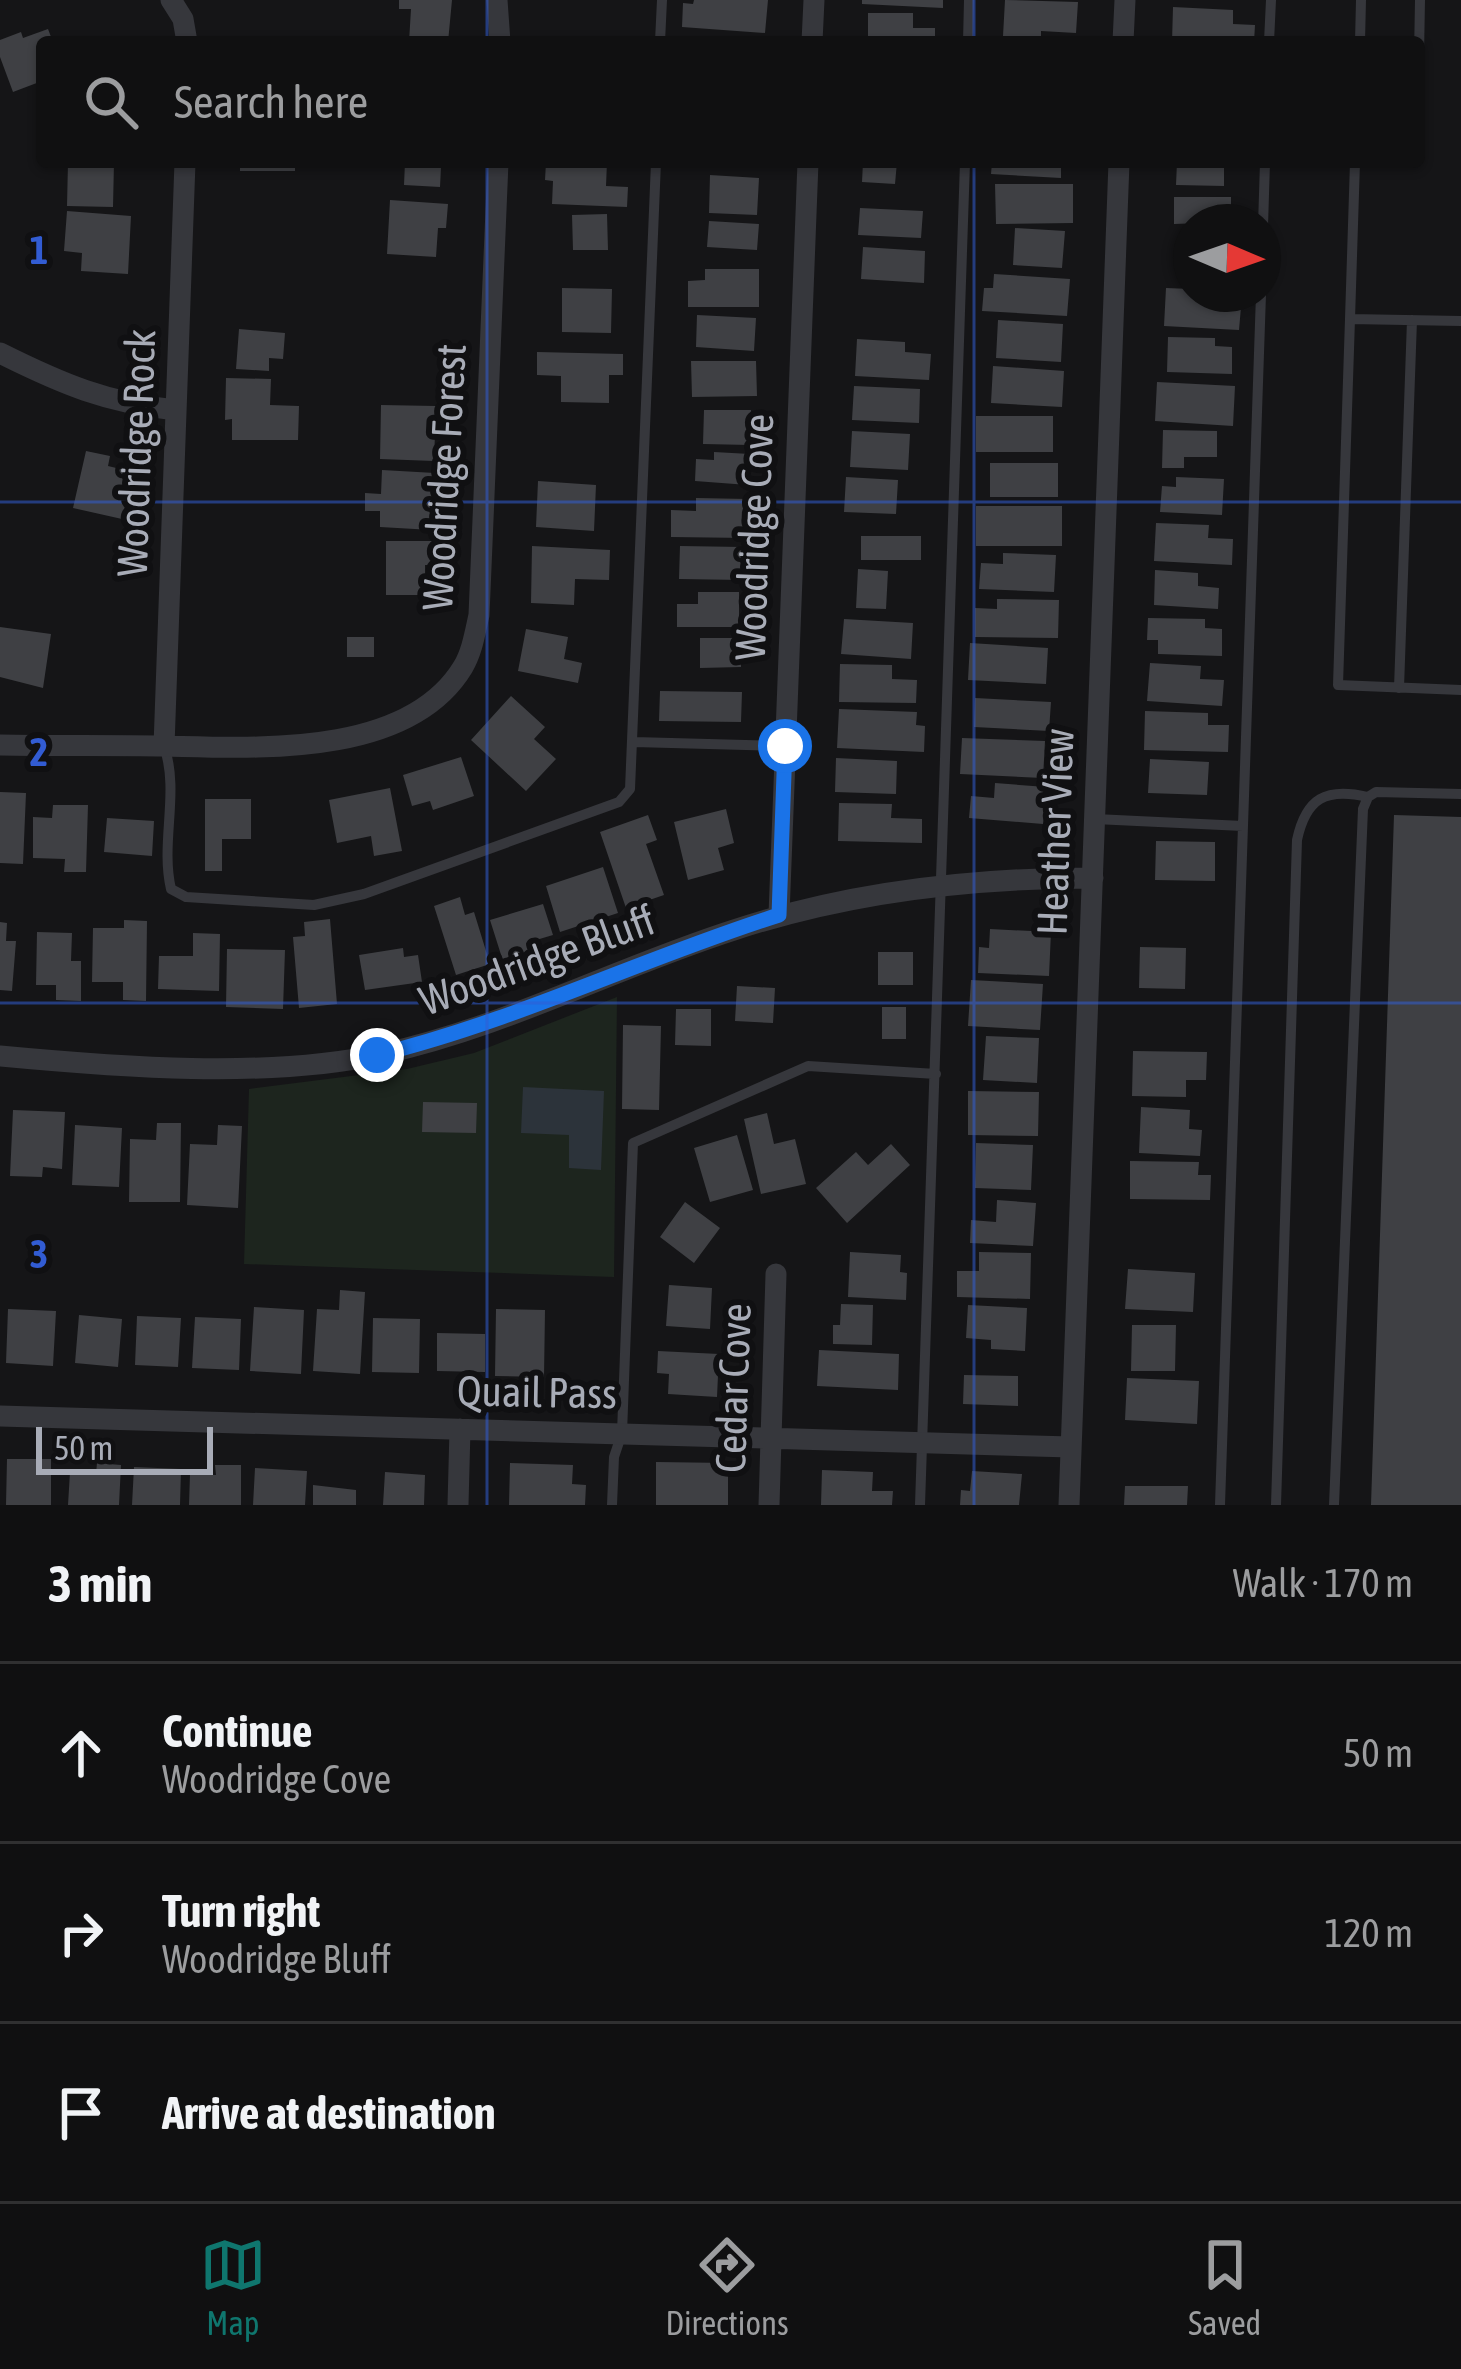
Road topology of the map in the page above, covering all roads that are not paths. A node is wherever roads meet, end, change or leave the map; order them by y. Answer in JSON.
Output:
{"nodes":[{"id":1,"x":171,"y":0,"type":"edge"},
{"id":2,"x":497,"y":0,"type":"edge"},
{"id":3,"x":662,"y":0,"type":"edge"},
{"id":4,"x":814,"y":0,"type":"edge"},
{"id":5,"x":969,"y":0,"type":"edge"},
{"id":6,"x":1125,"y":0,"type":"edge"},
{"id":7,"x":1271,"y":0,"type":"edge"},
{"id":8,"x":1361,"y":0,"type":"edge"},
{"id":9,"x":1420,"y":0,"type":"edge"},
{"id":10,"x":186,"y":36,"type":"edge"},
{"id":11,"x":500,"y":36,"type":"edge"},
{"id":12,"x":660,"y":36,"type":"edge"},
{"id":13,"x":812,"y":36,"type":"edge"},
{"id":14,"x":968,"y":36,"type":"edge"},
{"id":15,"x":1123,"y":36,"type":"edge"},
{"id":16,"x":1269,"y":36,"type":"edge"},
{"id":17,"x":1360,"y":36,"type":"edge"},
{"id":18,"x":1419,"y":36,"type":"edge"},
{"id":19,"x":185,"y":168,"type":"edge"},
{"id":20,"x":498,"y":168,"type":"edge"},
{"id":21,"x":656,"y":168,"type":"edge"},
{"id":22,"x":808,"y":168,"type":"edge"},
{"id":23,"x":964,"y":168,"type":"edge"},
{"id":24,"x":1119,"y":168,"type":"edge"},
{"id":25,"x":1265,"y":168,"type":"edge"},
{"id":26,"x":1355,"y":168,"type":"edge"},
{"id":27,"x":1264,"y":204,"type":"edge"},
{"id":28,"x":1260,"y":312,"type":"edge"},
{"id":29,"x":1350,"y":319,"type":"junction"},
{"id":30,"x":1412,"y":320,"type":"junction"},
{"id":31,"x":1461,"y":321,"type":"edge"},
{"id":32,"x":0,"y":353,"type":"edge"},
{"id":33,"x":176,"y":410,"type":"junction"},
{"id":34,"x":1399,"y":688,"type":"junction"},
{"id":35,"x":1461,"y":690,"type":"edge"},
{"id":36,"x":634,"y":742,"type":"junction"},
{"id":37,"x":0,"y":746,"type":"edge"},
{"id":38,"x":164,"y":746,"type":"junction"},
{"id":39,"x":785,"y":746,"type":"junction"},
{"id":40,"x":1461,"y":794,"type":"edge"},
{"id":41,"x":1368,"y":797,"type":"junction"},
{"id":42,"x":1095,"y":819,"type":"junction"},
{"id":43,"x":1243,"y":826,"type":"junction"},
{"id":44,"x":1093,"y":878,"type":"junction"},
{"id":45,"x":943,"y":886,"type":"junction"},
{"id":46,"x":779,"y":915,"type":"junction"},
{"id":47,"x":0,"y":1056,"type":"edge"},
{"id":48,"x":936,"y":1074,"type":"junction"},
{"id":49,"x":776,"y":1274,"type":"dead end"},
{"id":50,"x":0,"y":1416,"type":"edge"},
{"id":51,"x":460,"y":1429,"type":"junction"},
{"id":52,"x":622,"y":1433,"type":"junction"},
{"id":53,"x":771,"y":1438,"type":"junction"},
{"id":54,"x":922,"y":1443,"type":"junction"},
{"id":55,"x":1071,"y":1448,"type":"junction"},
{"id":56,"x":458,"y":1505,"type":"edge"},
{"id":57,"x":612,"y":1505,"type":"edge"},
{"id":58,"x":769,"y":1505,"type":"edge"},
{"id":59,"x":920,"y":1505,"type":"edge"},
{"id":60,"x":1070,"y":1505,"type":"edge"},
{"id":61,"x":1220,"y":1505,"type":"edge"},
{"id":62,"x":1276,"y":1505,"type":"edge"},
{"id":63,"x":1334,"y":1505,"type":"edge"}],
"edges":[{"from":1,"to":10,"type":"street"},
{"from":2,"to":11,"type":"street"},
{"from":3,"to":12,"type":"lane"},
{"from":4,"to":13,"type":"street"},
{"from":5,"to":14,"type":"lane"},
{"from":6,"to":15,"type":"street"},
{"from":7,"to":16,"type":"lane"},
{"from":8,"to":17,"type":"lane"},
{"from":9,"to":18,"type":"lane"},
{"from":19,"to":33,"type":"street","name":"Woodridge Rock"},
{"from":20,"to":38,"type":"street","name":"Woodridge Forest"},
{"from":21,"to":36,"type":"lane"},
{"from":22,"to":39,"type":"street","name":"Woodridge Cove"},
{"from":23,"to":45,"type":"lane"},
{"from":24,"to":42,"type":"street","name":"Heather View"},
{"from":25,"to":27,"type":"lane"},
{"from":26,"to":29,"type":"lane"},
{"from":28,"to":43,"type":"lane"},
{"from":29,"to":30,"type":"lane"},
{"from":29,"to":34,"type":"lane"},
{"from":30,"to":31,"type":"lane"},
{"from":30,"to":34,"type":"lane"},
{"from":32,"to":33,"type":"street"},
{"from":33,"to":38,"type":"street","name":"Woodridge Rock"},
{"from":34,"to":35,"type":"lane"},
{"from":36,"to":38,"type":"lane"},
{"from":36,"to":39,"type":"lane"},
{"from":37,"to":38,"type":"street","name":"Woodridge Forest"},
{"from":39,"to":46,"type":"street","name":"Woodridge Cove"},
{"from":40,"to":41,"type":"lane"},
{"from":41,"to":62,"type":"lane"},
{"from":41,"to":63,"type":"lane"},
{"from":42,"to":43,"type":"lane"},
{"from":42,"to":44,"type":"street","name":"Heather View"},
{"from":43,"to":61,"type":"lane"},
{"from":44,"to":45,"type":"street","name":"Woodridge Bluff"},
{"from":44,"to":55,"type":"street","name":"Heather View"},
{"from":45,"to":46,"type":"street","name":"Woodridge Bluff"},
{"from":45,"to":48,"type":"lane"},
{"from":46,"to":47,"type":"street","name":"Woodridge Bluff"},
{"from":48,"to":52,"type":"lane"},
{"from":48,"to":54,"type":"lane"},
{"from":49,"to":53,"type":"street","name":"Cedar Cove"},
{"from":50,"to":51,"type":"street","name":"Quail Pass"},
{"from":51,"to":52,"type":"street","name":"Quail Pass"},
{"from":51,"to":56,"type":"street"},
{"from":52,"to":53,"type":"street","name":"Quail Pass"},
{"from":52,"to":57,"type":"lane"},
{"from":53,"to":54,"type":"street","name":"Quail Pass"},
{"from":53,"to":58,"type":"street","name":"Cedar Cove"},
{"from":54,"to":55,"type":"street","name":"Quail Pass"},
{"from":54,"to":59,"type":"lane"},
{"from":55,"to":60,"type":"street","name":"Heather View"}]}
